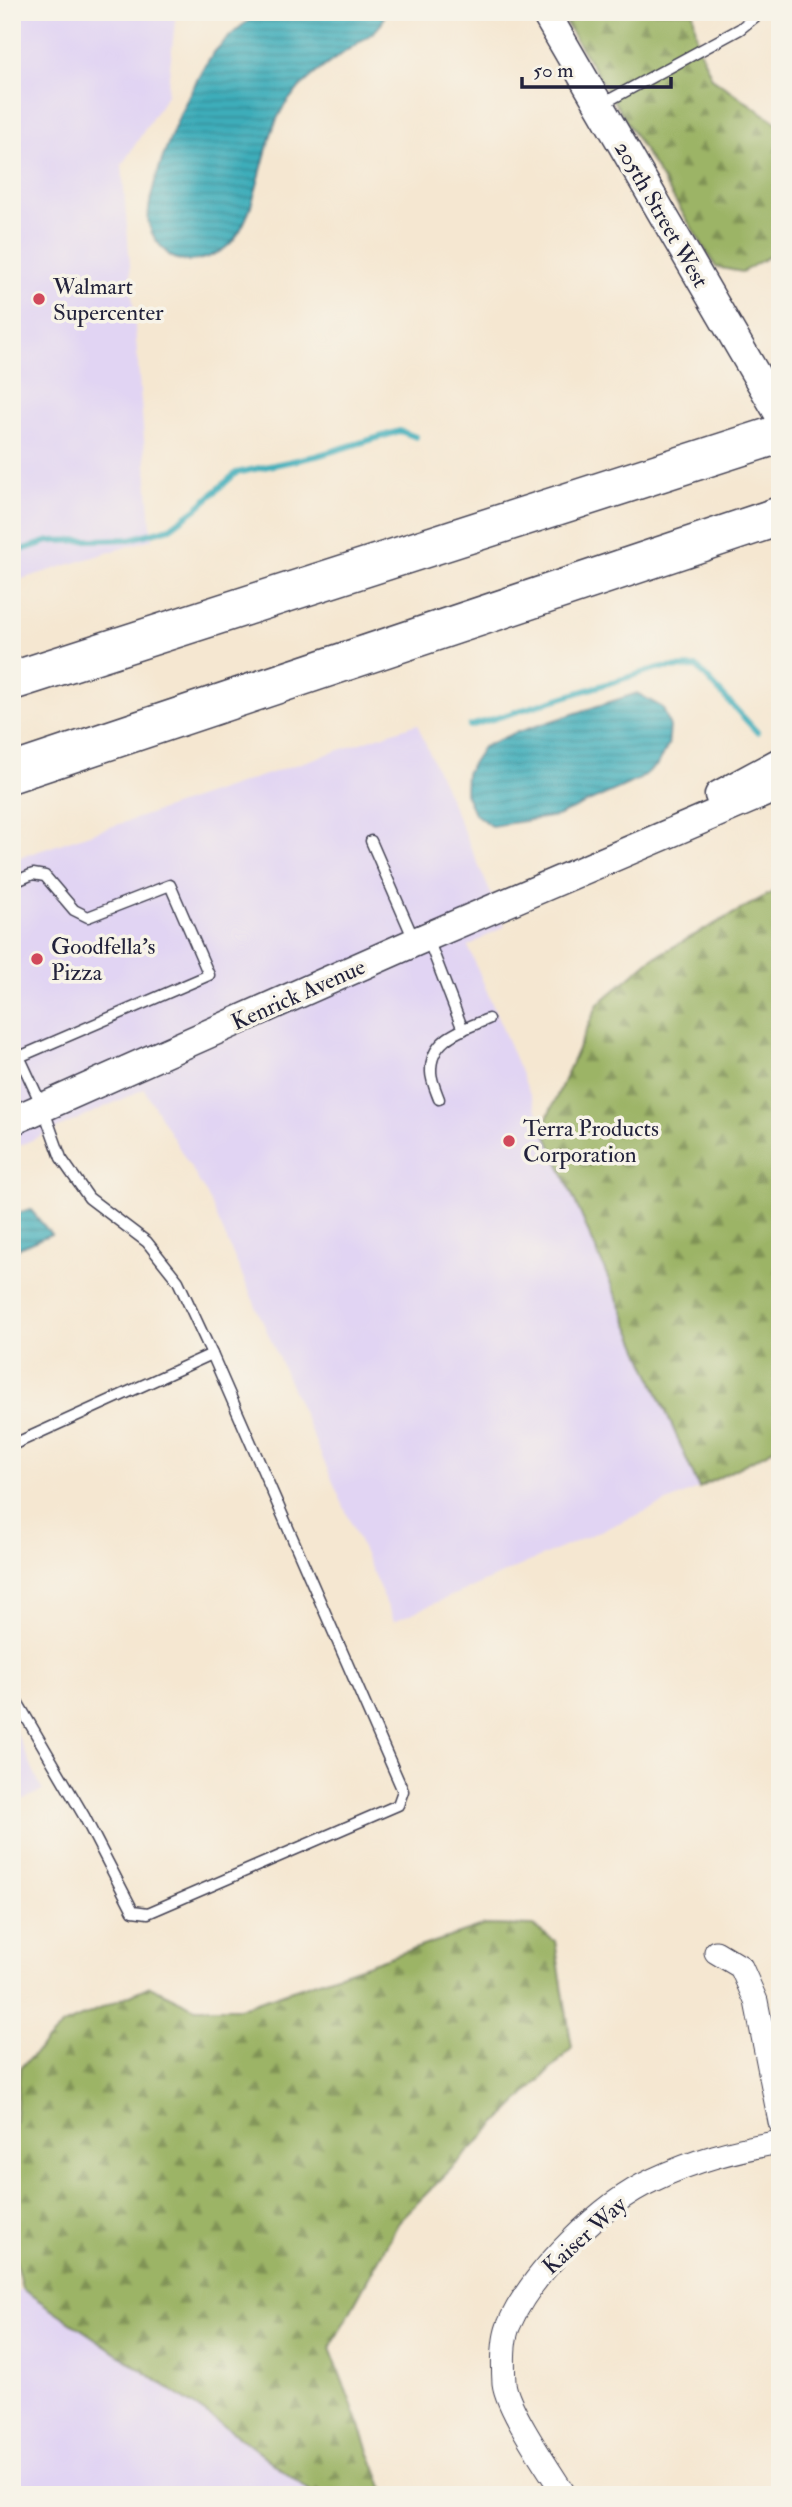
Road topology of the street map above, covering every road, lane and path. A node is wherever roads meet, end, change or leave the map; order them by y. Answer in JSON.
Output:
{"nodes":[{"id":1,"x":545,"y":12,"type":"edge"},
{"id":2,"x":755,"y":12,"type":"edge"},
{"id":3,"x":599,"y":105,"type":"junction"},
{"id":4,"x":780,"y":416,"type":"edge"},
{"id":5,"x":780,"y":434,"type":"edge"},
{"id":6,"x":780,"y":516,"type":"edge"},
{"id":7,"x":12,"y":681,"type":"edge"},
{"id":8,"x":780,"y":761,"type":"edge"},
{"id":9,"x":12,"y":773,"type":"edge"},
{"id":10,"x":780,"y":786,"type":"edge"},
{"id":11,"x":372,"y":841,"type":"dead end"},
{"id":12,"x":584,"y":868,"type":"junction"},
{"id":13,"x":12,"y":883,"type":"edge"},
{"id":14,"x":421,"y":939,"type":"junction"},
{"id":15,"x":488,"y":1018,"type":"dead end"},
{"id":16,"x":463,"y":1030,"type":"junction"},
{"id":17,"x":12,"y":1041,"type":"edge"},
{"id":18,"x":19,"y":1058,"type":"junction"},
{"id":19,"x":439,"y":1099,"type":"dead end"},
{"id":20,"x":43,"y":1108,"type":"junction"},
{"id":21,"x":12,"y":1121,"type":"edge"},
{"id":22,"x":212,"y":1354,"type":"junction"},
{"id":23,"x":12,"y":1445,"type":"edge"},
{"id":24,"x":12,"y":1693,"type":"edge"},
{"id":25,"x":716,"y":1952,"type":"dead end"},
{"id":26,"x":780,"y":2122,"type":"edge"},
{"id":27,"x":780,"y":2142,"type":"edge"},
{"id":28,"x":565,"y":2495,"type":"edge"}],
"edges":[{"from":1,"to":3,"type":"street","name":"205th Street West"},
{"from":2,"to":3,"type":"lane"},
{"from":3,"to":4,"type":"street","name":"205th Street West"},
{"from":5,"to":7,"type":"highway"},
{"from":6,"to":9,"type":"highway"},
{"from":8,"to":12,"type":"street","name":"Kenrick Avenue"},
{"from":10,"to":12,"type":"street","name":"Kenrick Avenue"},
{"from":11,"to":14,"type":"lane"},
{"from":12,"to":14,"type":"street","name":"Kenrick Avenue"},
{"from":13,"to":18,"type":"lane"},
{"from":14,"to":16,"type":"lane"},
{"from":14,"to":20,"type":"street","name":"Kenrick Avenue"},
{"from":15,"to":16,"type":"lane"},
{"from":16,"to":19,"type":"lane"},
{"from":17,"to":18,"type":"lane"},
{"from":18,"to":20,"type":"lane"},
{"from":20,"to":21,"type":"street","name":"Kenrick Avenue"},
{"from":20,"to":22,"type":"lane"},
{"from":22,"to":23,"type":"lane"},
{"from":22,"to":24,"type":"lane"},
{"from":25,"to":26,"type":"street"},
{"from":27,"to":28,"type":"street","name":"Kaiser Way"}]}
